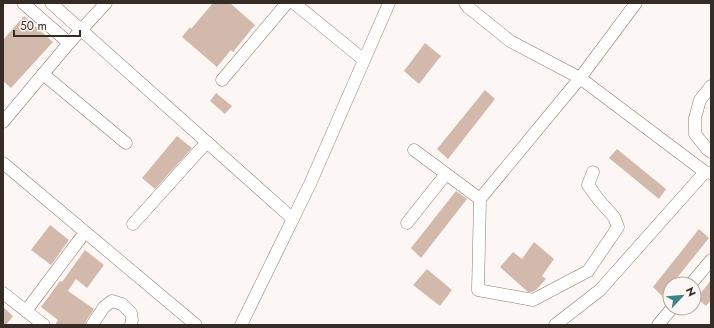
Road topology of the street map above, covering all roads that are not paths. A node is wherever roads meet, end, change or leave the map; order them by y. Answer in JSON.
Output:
{"nodes":[{"id":1,"x":23,"y":3,"type":"edge"},
{"id":2,"x":51,"y":3,"type":"edge"},
{"id":3,"x":106,"y":3,"type":"edge"},
{"id":4,"x":288,"y":3,"type":"edge"},
{"id":5,"x":294,"y":3,"type":"edge"},
{"id":6,"x":389,"y":3,"type":"edge"},
{"id":7,"x":466,"y":3,"type":"edge"},
{"id":8,"x":636,"y":3,"type":"edge"},
{"id":9,"x":81,"y":30,"type":"junction"},
{"id":10,"x":69,"y":43,"type":"junction"},
{"id":11,"x":364,"y":60,"type":"junction"},
{"id":12,"x":43,"y":74,"type":"junction"},
{"id":13,"x":580,"y":78,"type":"junction"},
{"id":14,"x":222,"y":80,"type":"dead end"},
{"id":15,"x":711,"y":86,"type":"edge"},
{"id":16,"x":3,"y":122,"type":"edge"},
{"id":17,"x":207,"y":142,"type":"junction"},
{"id":18,"x":126,"y":143,"type":"dead end"},
{"id":19,"x":414,"y":150,"type":"dead end"},
{"id":20,"x":711,"y":152,"type":"edge"},
{"id":21,"x":3,"y":163,"type":"edge"},
{"id":22,"x":593,"y":172,"type":"dead end"},
{"id":23,"x":708,"y":172,"type":"edge"},
{"id":24,"x":446,"y":174,"type":"junction"},
{"id":25,"x":480,"y":199,"type":"junction"},
{"id":26,"x":293,"y":219,"type":"junction"},
{"id":27,"x":407,"y":223,"type":"dead end"},
{"id":28,"x":133,"y":224,"type":"dead end"},
{"id":29,"x":80,"y":239,"type":"dead end"},
{"id":30,"x":711,"y":260,"type":"edge"},
{"id":31,"x":698,"y":276,"type":"edge"},
{"id":32,"x":3,"y":294,"type":"edge"},
{"id":33,"x":26,"y":311,"type":"junction"},
{"id":34,"x":665,"y":316,"type":"edge"},
{"id":35,"x":44,"y":325,"type":"edge"},
{"id":36,"x":92,"y":325,"type":"edge"},
{"id":37,"x":131,"y":325,"type":"edge"},
{"id":38,"x":196,"y":325,"type":"edge"},
{"id":39,"x":241,"y":325,"type":"edge"},
{"id":40,"x":555,"y":325,"type":"edge"},
{"id":41,"x":658,"y":325,"type":"edge"}],
"edges":[{"from":1,"to":10,"type":"lane"},
{"from":2,"to":9,"type":"lane"},
{"from":3,"to":9,"type":"lane"},
{"from":4,"to":14,"type":"lane"},
{"from":5,"to":11,"type":"lane"},
{"from":6,"to":11,"type":"lane"},
{"from":7,"to":13,"type":"lane"},
{"from":8,"to":13,"type":"lane"},
{"from":9,"to":10,"type":"lane"},
{"from":9,"to":17,"type":"lane"},
{"from":10,"to":12,"type":"lane"},
{"from":11,"to":26,"type":"lane"},
{"from":12,"to":16,"type":"lane"},
{"from":12,"to":18,"type":"lane"},
{"from":13,"to":23,"type":"lane"},
{"from":13,"to":25,"type":"lane"},
{"from":15,"to":20,"type":"lane"},
{"from":17,"to":26,"type":"lane"},
{"from":17,"to":28,"type":"lane"},
{"from":19,"to":24,"type":"lane"},
{"from":21,"to":38,"type":"lane"},
{"from":22,"to":25,"type":"lane"},
{"from":23,"to":40,"type":"lane"},
{"from":24,"to":25,"type":"lane"},
{"from":24,"to":27,"type":"lane"},
{"from":26,"to":39,"type":"lane"},
{"from":29,"to":33,"type":"lane"},
{"from":30,"to":31,"type":"lane"},
{"from":32,"to":33,"type":"lane"},
{"from":33,"to":35,"type":"lane"},
{"from":34,"to":41,"type":"lane"},
{"from":36,"to":37,"type":"lane"}]}
